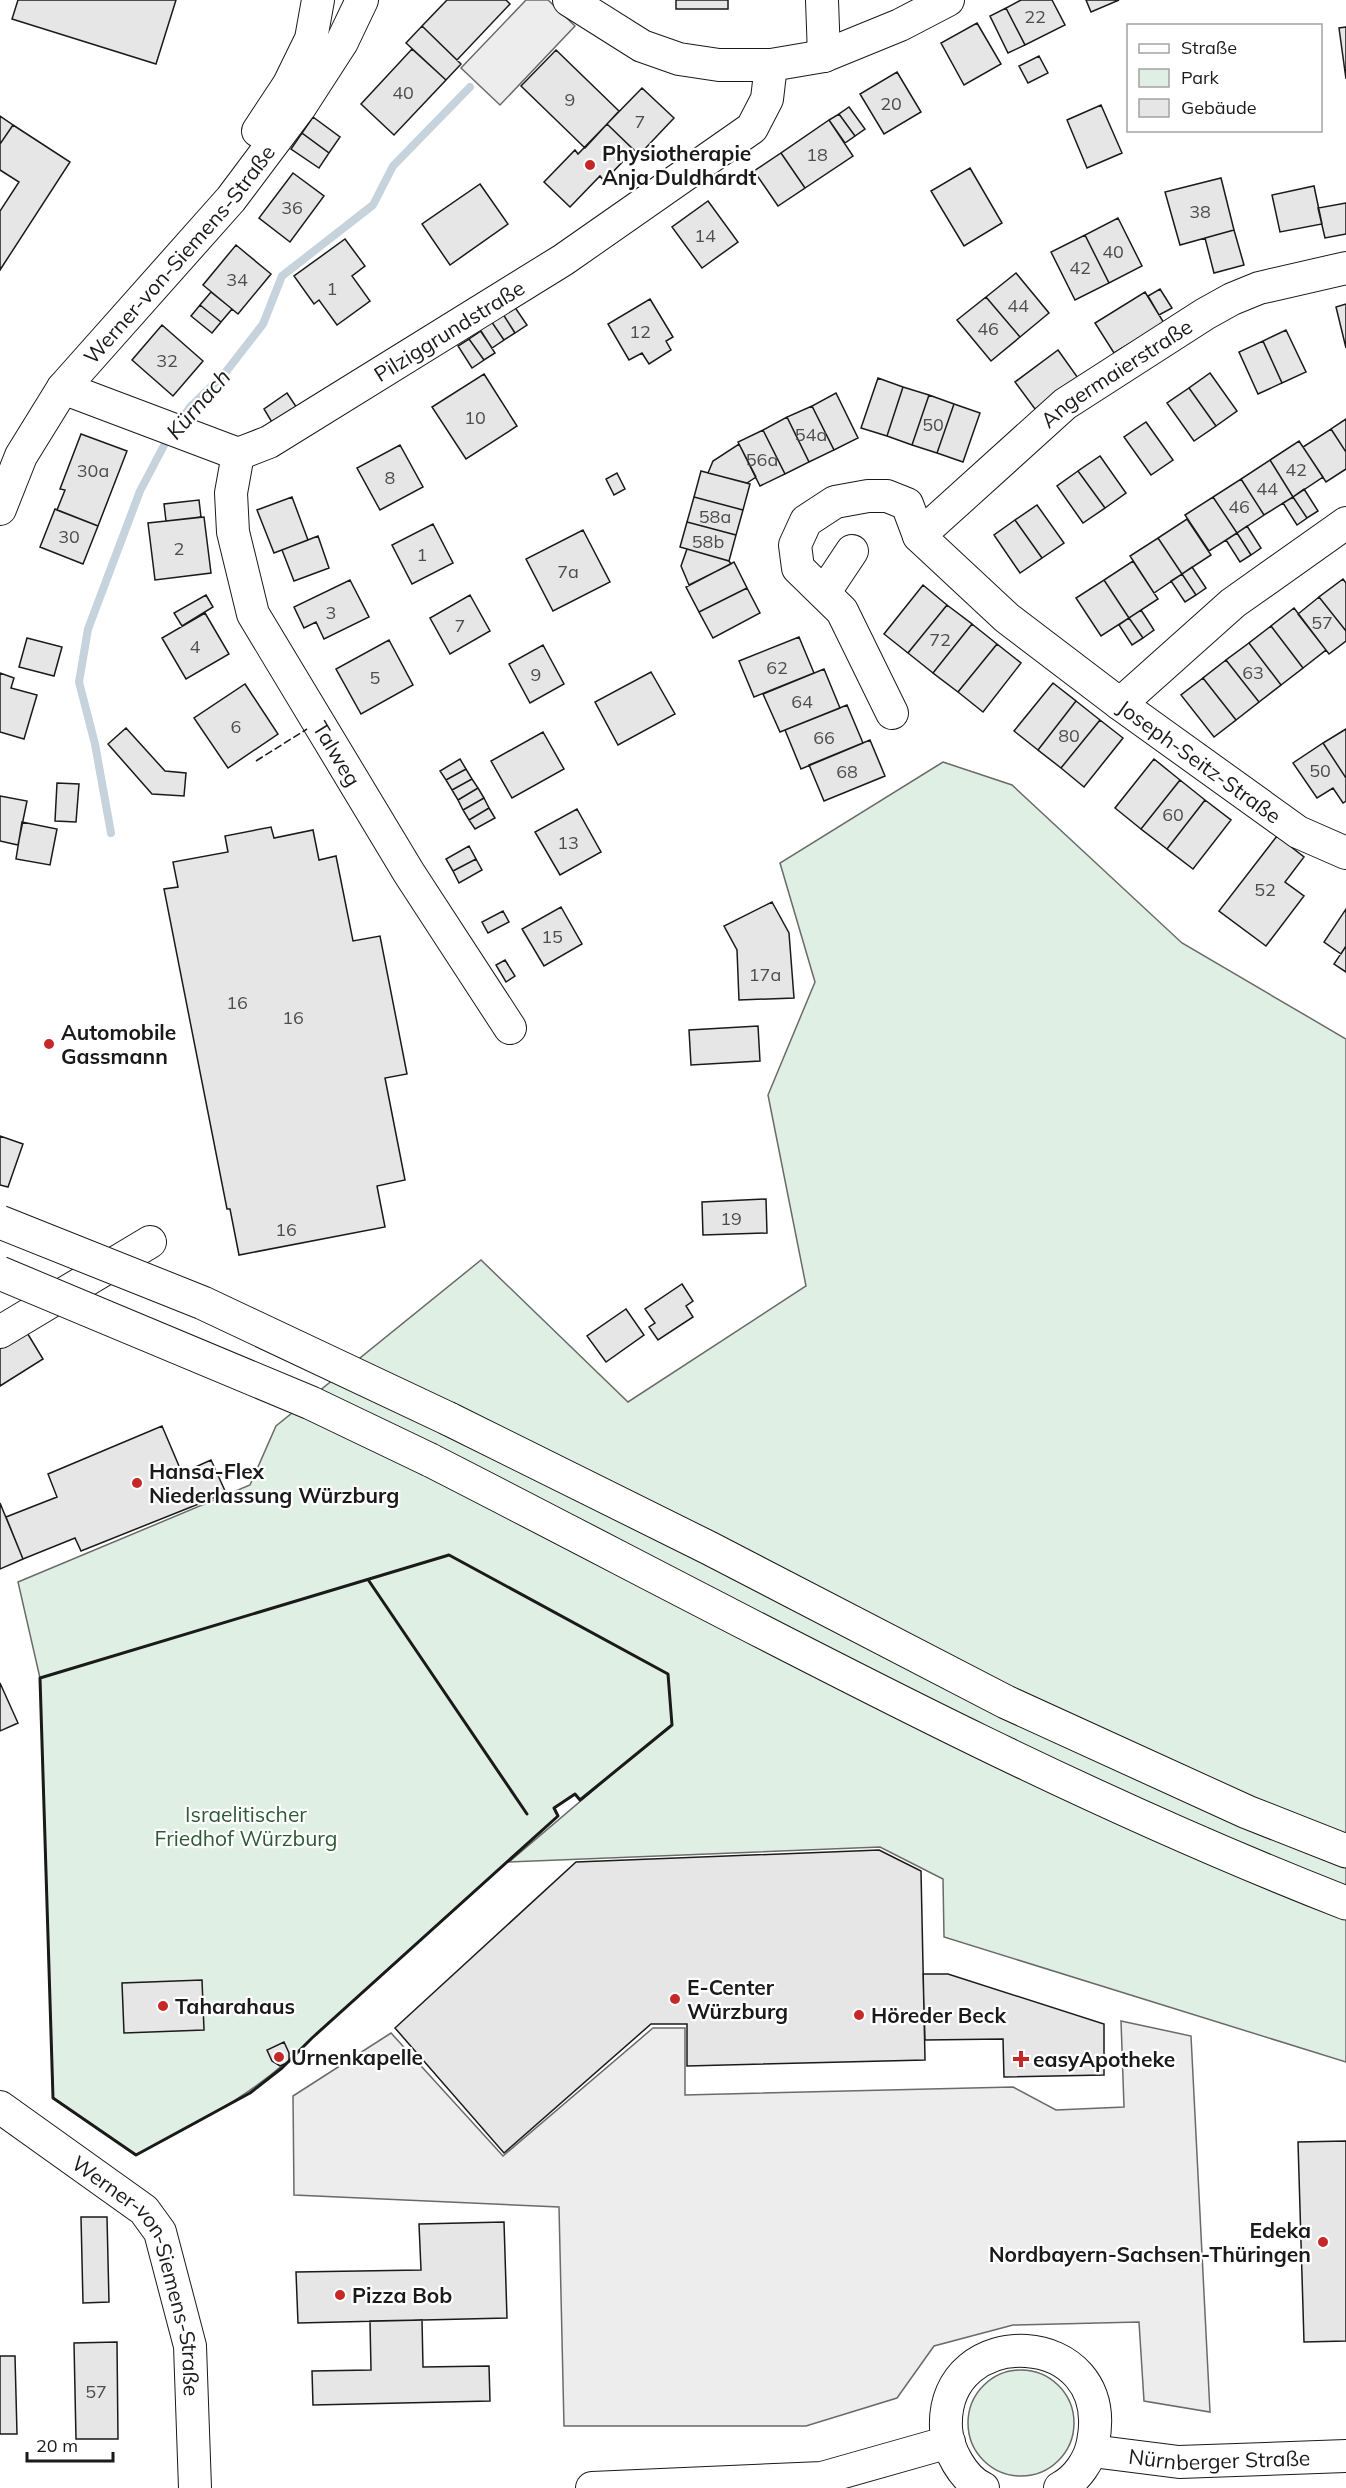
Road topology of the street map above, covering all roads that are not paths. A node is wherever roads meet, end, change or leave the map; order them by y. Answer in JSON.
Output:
{"nodes":[{"id":1,"x":318,"y":0,"type":"edge"},
{"id":2,"x":363,"y":0,"type":"edge"},
{"id":3,"x":569,"y":0,"type":"edge"},
{"id":4,"x":822,"y":0,"type":"edge"},
{"id":5,"x":948,"y":0,"type":"edge"},
{"id":6,"x":824,"y":56,"type":"junction"},
{"id":7,"x":771,"y":65,"type":"junction"},
{"id":8,"x":231,"y":199,"type":"junction"},
{"id":9,"x":1346,"y":268,"type":"edge"},
{"id":10,"x":63,"y":388,"type":"junction"},
{"id":11,"x":238,"y":454,"type":"junction"},
{"id":12,"x":0,"y":509,"type":"edge"},
{"id":13,"x":1346,"y":523,"type":"edge"},
{"id":14,"x":919,"y":536,"type":"junction"},
{"id":15,"x":852,"y":551,"type":"dead end"},
{"id":16,"x":824,"y":593,"type":"junction"},
{"id":17,"x":1120,"y":704,"type":"junction"},
{"id":18,"x":892,"y":714,"type":"dead end"},
{"id":19,"x":1346,"y":853,"type":"edge"},
{"id":20,"x":510,"y":1028,"type":"dead end"},
{"id":21,"x":0,"y":1222,"type":"edge"},
{"id":22,"x":150,"y":1242,"type":"dead end"},
{"id":23,"x":0,"y":1273,"type":"edge"},
{"id":24,"x":0,"y":1332,"type":"edge"},
{"id":25,"x":1346,"y":1851,"type":"edge"},
{"id":26,"x":1346,"y":1903,"type":"edge"},
{"id":27,"x":0,"y":2107,"type":"edge"},
{"id":28,"x":949,"y":2442,"type":"junction"},
{"id":29,"x":1092,"y":2451,"type":"junction"},
{"id":30,"x":1346,"y":2456,"type":"edge"},
{"id":31,"x":195,"y":2488,"type":"edge"},
{"id":32,"x":592,"y":2488,"type":"edge"},
{"id":33,"x":983,"y":2488,"type":"edge"},
{"id":34,"x":1060,"y":2488,"type":"edge"}],
"edges":[{"from":1,"to":8,"type":"street"},
{"from":2,"to":8,"type":"street","name":"Werner-von-Siemens-Straße"},
{"from":3,"to":7,"type":"street"},
{"from":4,"to":6,"type":"street"},
{"from":5,"to":6,"type":"street"},
{"from":6,"to":7,"type":"street"},
{"from":7,"to":11,"type":"street","name":"Pilziggrundstraße"},
{"from":8,"to":10,"type":"street","name":"Werner-von-Siemens-Straße"},
{"from":9,"to":14,"type":"street","name":"Angermaierstraße"},
{"from":10,"to":11,"type":"street"},
{"from":10,"to":12,"type":"street","name":"Werner-von-Siemens-Straße"},
{"from":11,"to":20,"type":"street","name":"Talweg"},
{"from":13,"to":17,"type":"street","name":"Joseph-Seitz-Straße"},
{"from":14,"to":16,"type":"street"},
{"from":14,"to":17,"type":"street"},
{"from":15,"to":16,"type":"street"},
{"from":16,"to":18,"type":"street"},
{"from":17,"to":19,"type":"street","name":"Joseph-Seitz-Straße"},
{"from":21,"to":25,"type":"highway","bridge":true},
{"from":22,"to":24,"type":"street"},
{"from":23,"to":26,"type":"highway","bridge":true},
{"from":27,"to":31,"type":"street","name":"Werner-von-Siemens-Straße"},
{"from":28,"to":29,"type":"street"},
{"from":28,"to":32,"type":"street"},
{"from":28,"to":33,"type":"street"},
{"from":29,"to":30,"type":"street","name":"Nürnberger Straße"},
{"from":29,"to":34,"type":"street"}]}
